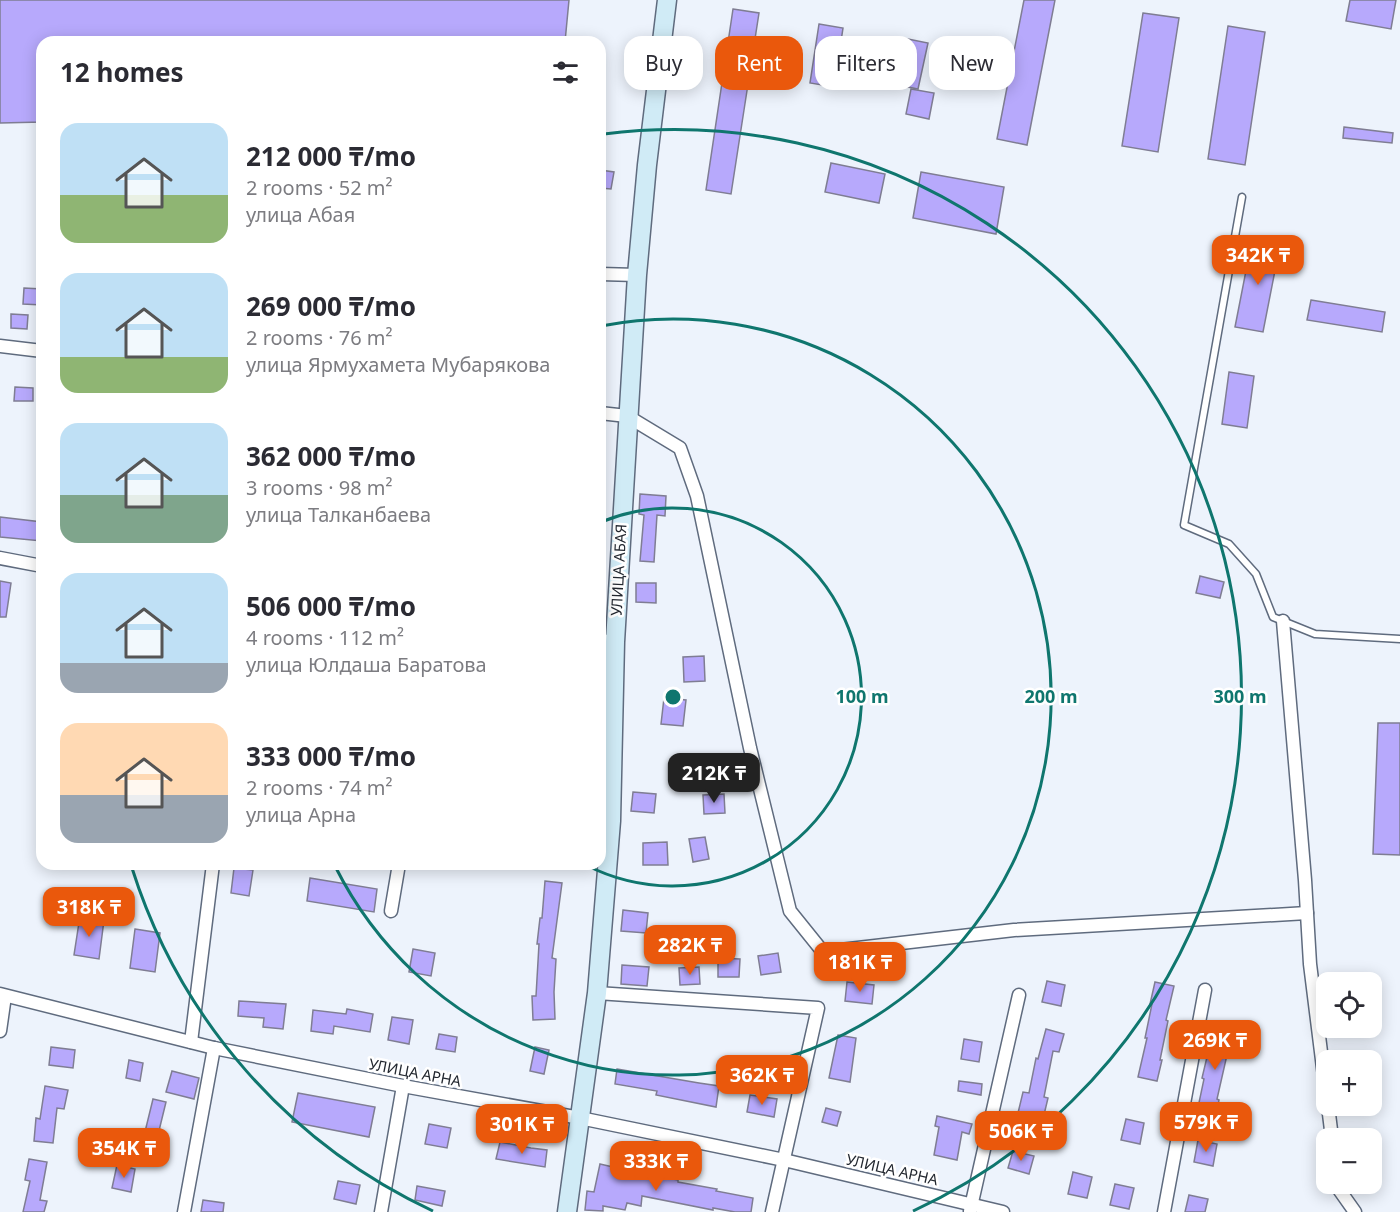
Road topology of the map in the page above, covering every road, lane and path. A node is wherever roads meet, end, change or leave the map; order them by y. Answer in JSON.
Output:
{"nodes":[{"id":1,"x":667,"y":0,"type":"edge"},
{"id":2,"x":1242,"y":197,"type":"dead end"},
{"id":3,"x":606,"y":274,"type":"edge"},
{"id":4,"x":637,"y":275,"type":"junction"},
{"id":5,"x":0,"y":346,"type":"edge"},
{"id":6,"x":36,"y":350,"type":"edge"},
{"id":7,"x":606,"y":414,"type":"edge"},
{"id":8,"x":627,"y":416,"type":"junction"},
{"id":9,"x":0,"y":558,"type":"edge"},
{"id":10,"x":36,"y":565,"type":"edge"},
{"id":11,"x":1283,"y":621,"type":"junction"},
{"id":12,"x":1400,"y":639,"type":"edge"},
{"id":13,"x":607,"y":641,"type":"edge"},
{"id":14,"x":212,"y":870,"type":"edge"},
{"id":15,"x":398,"y":870,"type":"edge"},
{"id":16,"x":390,"y":911,"type":"dead end"},
{"id":17,"x":1307,"y":914,"type":"junction"},
{"id":18,"x":1205,"y":990,"type":"dead end"},
{"id":19,"x":597,"y":993,"type":"junction"},
{"id":20,"x":3,"y":995,"type":"edge"},
{"id":21,"x":1019,"y":996,"type":"dead end"},
{"id":22,"x":0,"y":1031,"type":"edge"},
{"id":23,"x":191,"y":1042,"type":"junction"},
{"id":24,"x":214,"y":1048,"type":"junction"},
{"id":25,"x":1321,"y":1050,"type":"edge"},
{"id":26,"x":403,"y":1086,"type":"junction"},
{"id":27,"x":580,"y":1118,"type":"junction"},
{"id":28,"x":784,"y":1160,"type":"junction"},
{"id":29,"x":1342,"y":1194,"type":"edge"},
{"id":30,"x":970,"y":1208,"type":"edge"},
{"id":31,"x":184,"y":1212,"type":"edge"},
{"id":32,"x":381,"y":1212,"type":"edge"},
{"id":33,"x":567,"y":1212,"type":"edge"},
{"id":34,"x":772,"y":1212,"type":"edge"},
{"id":35,"x":1003,"y":1212,"type":"edge"},
{"id":36,"x":1164,"y":1212,"type":"edge"},
{"id":37,"x":1355,"y":1212,"type":"edge"}],
"edges":[{"from":1,"to":4,"type":"street","name":"УЛИЦА АБАЯ"},
{"from":2,"to":11,"type":"lane"},
{"from":3,"to":4,"type":"street"},
{"from":4,"to":8,"type":"street","name":"УЛИЦА АБАЯ"},
{"from":5,"to":6,"type":"street"},
{"from":7,"to":8,"type":"street"},
{"from":8,"to":13,"type":"street","name":"УЛИЦА АБАЯ"},
{"from":8,"to":17,"type":"street"},
{"from":9,"to":10,"type":"street"},
{"from":11,"to":12,"type":"lane"},
{"from":11,"to":17,"type":"street"},
{"from":13,"to":19,"type":"street","name":"УЛИЦА АБАЯ"},
{"from":14,"to":23,"type":"street"},
{"from":15,"to":16,"type":"street"},
{"from":17,"to":25,"type":"street"},
{"from":18,"to":36,"type":"street"},
{"from":19,"to":27,"type":"street","name":"УЛИЦА АБАЯ"},
{"from":19,"to":28,"type":"street"},
{"from":20,"to":22,"type":"street"},
{"from":20,"to":23,"type":"street","name":"УЛИЦА АРНА"},
{"from":21,"to":30,"type":"street"},
{"from":23,"to":24,"type":"street","name":"УЛИЦА АРНА"},
{"from":24,"to":26,"type":"street","name":"УЛИЦА АРНА"},
{"from":24,"to":31,"type":"street"},
{"from":26,"to":27,"type":"street","name":"УЛИЦА АРНА"},
{"from":26,"to":32,"type":"street"},
{"from":27,"to":28,"type":"street","name":"УЛИЦА АРНА"},
{"from":27,"to":33,"type":"street","name":"УЛИЦА АБАЯ"},
{"from":28,"to":30,"type":"street","name":"УЛИЦА АРНА"},
{"from":28,"to":34,"type":"street"},
{"from":29,"to":37,"type":"street"},
{"from":30,"to":35,"type":"street","name":"УЛИЦА АРНА"}]}
